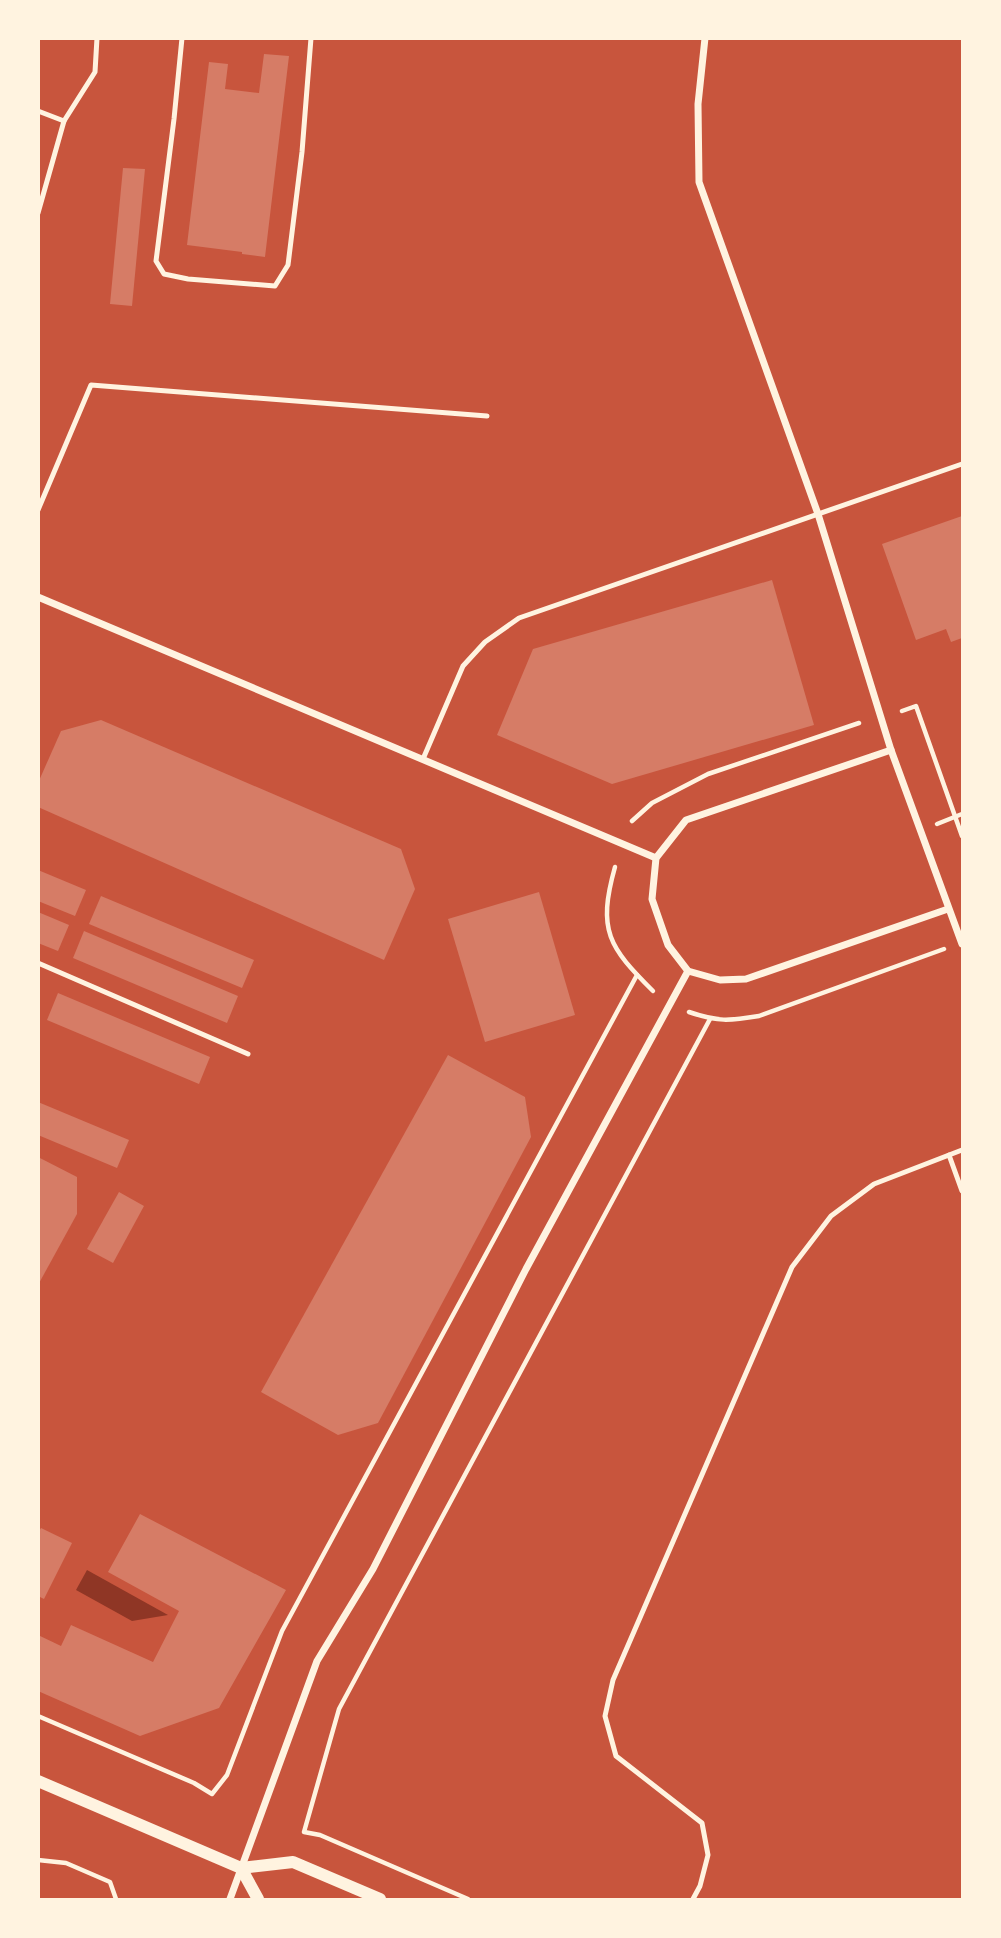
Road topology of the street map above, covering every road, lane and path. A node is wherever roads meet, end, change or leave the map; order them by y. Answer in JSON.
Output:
{"nodes":[{"id":1,"x":97,"y":38,"type":"edge"},
{"id":2,"x":182,"y":38,"type":"edge"},
{"id":3,"x":311,"y":38,"type":"edge"},
{"id":4,"x":705,"y":38,"type":"edge"},
{"id":5,"x":38,"y":111,"type":"edge"},
{"id":6,"x":64,"y":121,"type":"junction"},
{"id":7,"x":38,"y":213,"type":"edge"},
{"id":8,"x":486,"y":416,"type":"dead end"},
{"id":9,"x":962,"y":464,"type":"edge"},
{"id":10,"x":38,"y":510,"type":"edge"},
{"id":11,"x":818,"y":514,"type":"junction"},
{"id":12,"x":38,"y":597,"type":"edge"},
{"id":13,"x":902,"y":711,"type":"dead end"},
{"id":14,"x":859,"y":723,"type":"dead end"},
{"id":15,"x":891,"y":750,"type":"junction"},
{"id":16,"x":423,"y":759,"type":"junction"},
{"id":17,"x":632,"y":821,"type":"dead end"},
{"id":18,"x":962,"y":836,"type":"edge"},
{"id":19,"x":656,"y":858,"type":"junction"},
{"id":20,"x":615,"y":867,"type":"dead end"},
{"id":21,"x":948,"y":909,"type":"junction"},
{"id":22,"x":962,"y":944,"type":"edge"},
{"id":23,"x":945,"y":949,"type":"dead end"},
{"id":24,"x":38,"y":963,"type":"edge"},
{"id":25,"x":688,"y":971,"type":"junction"},
{"id":26,"x":637,"y":975,"type":"junction"},
{"id":27,"x":654,"y":992,"type":"dead end"},
{"id":28,"x":687,"y":1012,"type":"dead end"},
{"id":29,"x":710,"y":1019,"type":"junction"},
{"id":30,"x":248,"y":1054,"type":"dead end"},
{"id":31,"x":962,"y":1150,"type":"edge"},
{"id":32,"x":949,"y":1155,"type":"junction"},
{"id":33,"x":962,"y":1191,"type":"edge"},
{"id":34,"x":38,"y":1716,"type":"edge"},
{"id":35,"x":38,"y":1781,"type":"edge"},
{"id":36,"x":38,"y":1860,"type":"edge"},
{"id":37,"x":241,"y":1868,"type":"junction"},
{"id":38,"x":116,"y":1899,"type":"edge"},
{"id":39,"x":230,"y":1899,"type":"edge"},
{"id":40,"x":258,"y":1899,"type":"edge"},
{"id":41,"x":380,"y":1899,"type":"edge"},
{"id":42,"x":468,"y":1899,"type":"edge"},
{"id":43,"x":693,"y":1899,"type":"edge"}],
"edges":[{"from":1,"to":6,"type":"lane"},
{"from":2,"to":3,"type":"lane"},
{"from":4,"to":11,"type":"street"},
{"from":5,"to":6,"type":"lane"},
{"from":6,"to":7,"type":"lane"},
{"from":8,"to":10,"type":"lane"},
{"from":9,"to":11,"type":"lane"},
{"from":11,"to":15,"type":"street"},
{"from":11,"to":16,"type":"lane"},
{"from":12,"to":16,"type":"street"},
{"from":13,"to":18,"type":"path"},
{"from":14,"to":17,"type":"path"},
{"from":15,"to":19,"type":"street"},
{"from":15,"to":21,"type":"street"},
{"from":16,"to":19,"type":"street"},
{"from":19,"to":25,"type":"street"},
{"from":20,"to":26,"type":"path"},
{"from":21,"to":22,"type":"street"},
{"from":21,"to":25,"type":"street"},
{"from":23,"to":29,"type":"path"},
{"from":24,"to":30,"type":"lane"},
{"from":25,"to":37,"type":"street"},
{"from":26,"to":27,"type":"path"},
{"from":26,"to":34,"type":"path"},
{"from":28,"to":29,"type":"path"},
{"from":29,"to":42,"type":"path"},
{"from":31,"to":32,"type":"lane"},
{"from":32,"to":33,"type":"lane"},
{"from":32,"to":43,"type":"lane"},
{"from":35,"to":37,"type":"street"},
{"from":36,"to":38,"type":"path"},
{"from":37,"to":39,"type":"street"},
{"from":37,"to":40,"type":"street"},
{"from":37,"to":41,"type":"street"}]}
